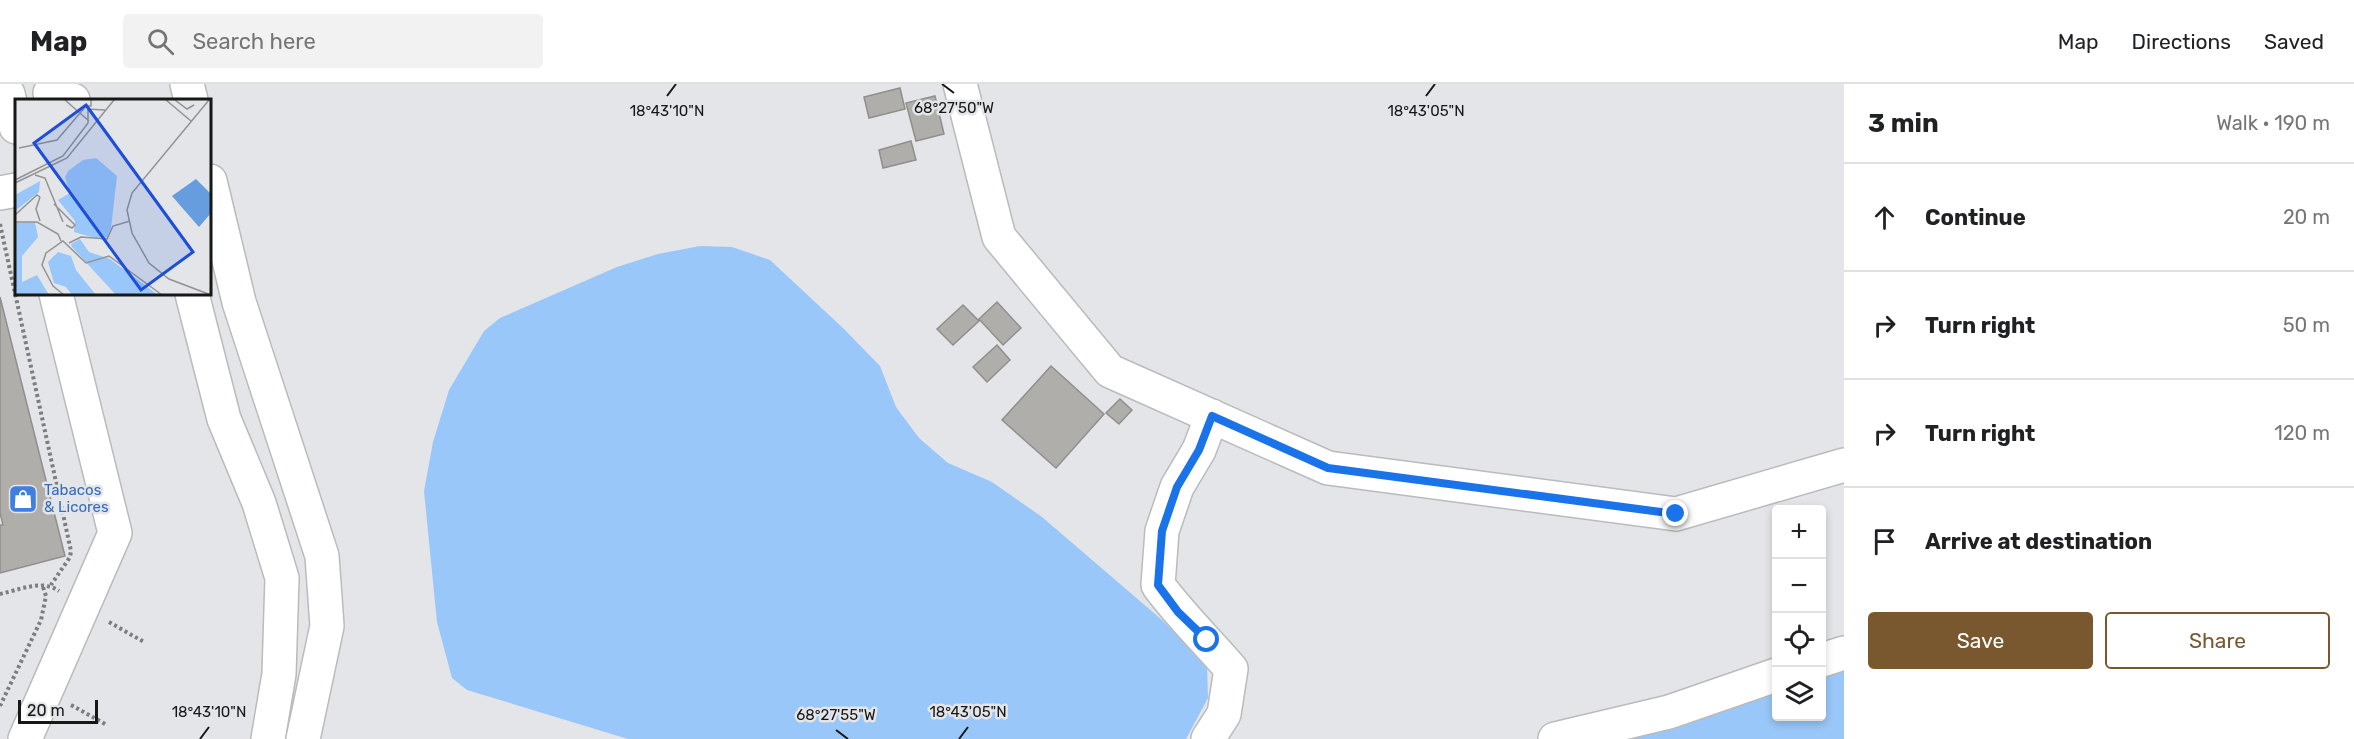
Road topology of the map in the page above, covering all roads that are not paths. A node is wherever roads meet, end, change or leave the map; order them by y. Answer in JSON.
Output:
{"nodes":[{"id":1,"x":187,"y":84,"type":"edge"},
{"id":2,"x":960,"y":84,"type":"edge"},
{"id":3,"x":191,"y":99,"type":"edge"},
{"id":4,"x":212,"y":189,"type":"edge"},
{"id":5,"x":15,"y":190,"type":"edge"},
{"id":6,"x":0,"y":193,"type":"edge"},
{"id":7,"x":57,"y":296,"type":"edge"},
{"id":8,"x":193,"y":296,"type":"edge"},
{"id":9,"x":1212,"y":416,"type":"junction"},
{"id":10,"x":1844,"y":465,"type":"edge"},
{"id":11,"x":1844,"y":653,"type":"edge"},
{"id":12,"x":1826,"y":658,"type":"edge"},
{"id":13,"x":1772,"y":676,"type":"edge"},
{"id":14,"x":25,"y":739,"type":"edge"},
{"id":15,"x":268,"y":739,"type":"edge"},
{"id":16,"x":303,"y":739,"type":"edge"},
{"id":17,"x":1208,"y":739,"type":"edge"},
{"id":18,"x":1555,"y":739,"type":"edge"}],
"edges":[{"from":1,"to":3,"type":"street"},
{"from":2,"to":9,"type":"street"},
{"from":4,"to":16,"type":"street"},
{"from":5,"to":6,"type":"street"},
{"from":7,"to":14,"type":"street"},
{"from":8,"to":15,"type":"street"},
{"from":9,"to":10,"type":"street"},
{"from":9,"to":17,"type":"street"},
{"from":11,"to":12,"type":"street"},
{"from":13,"to":18,"type":"street"}]}
